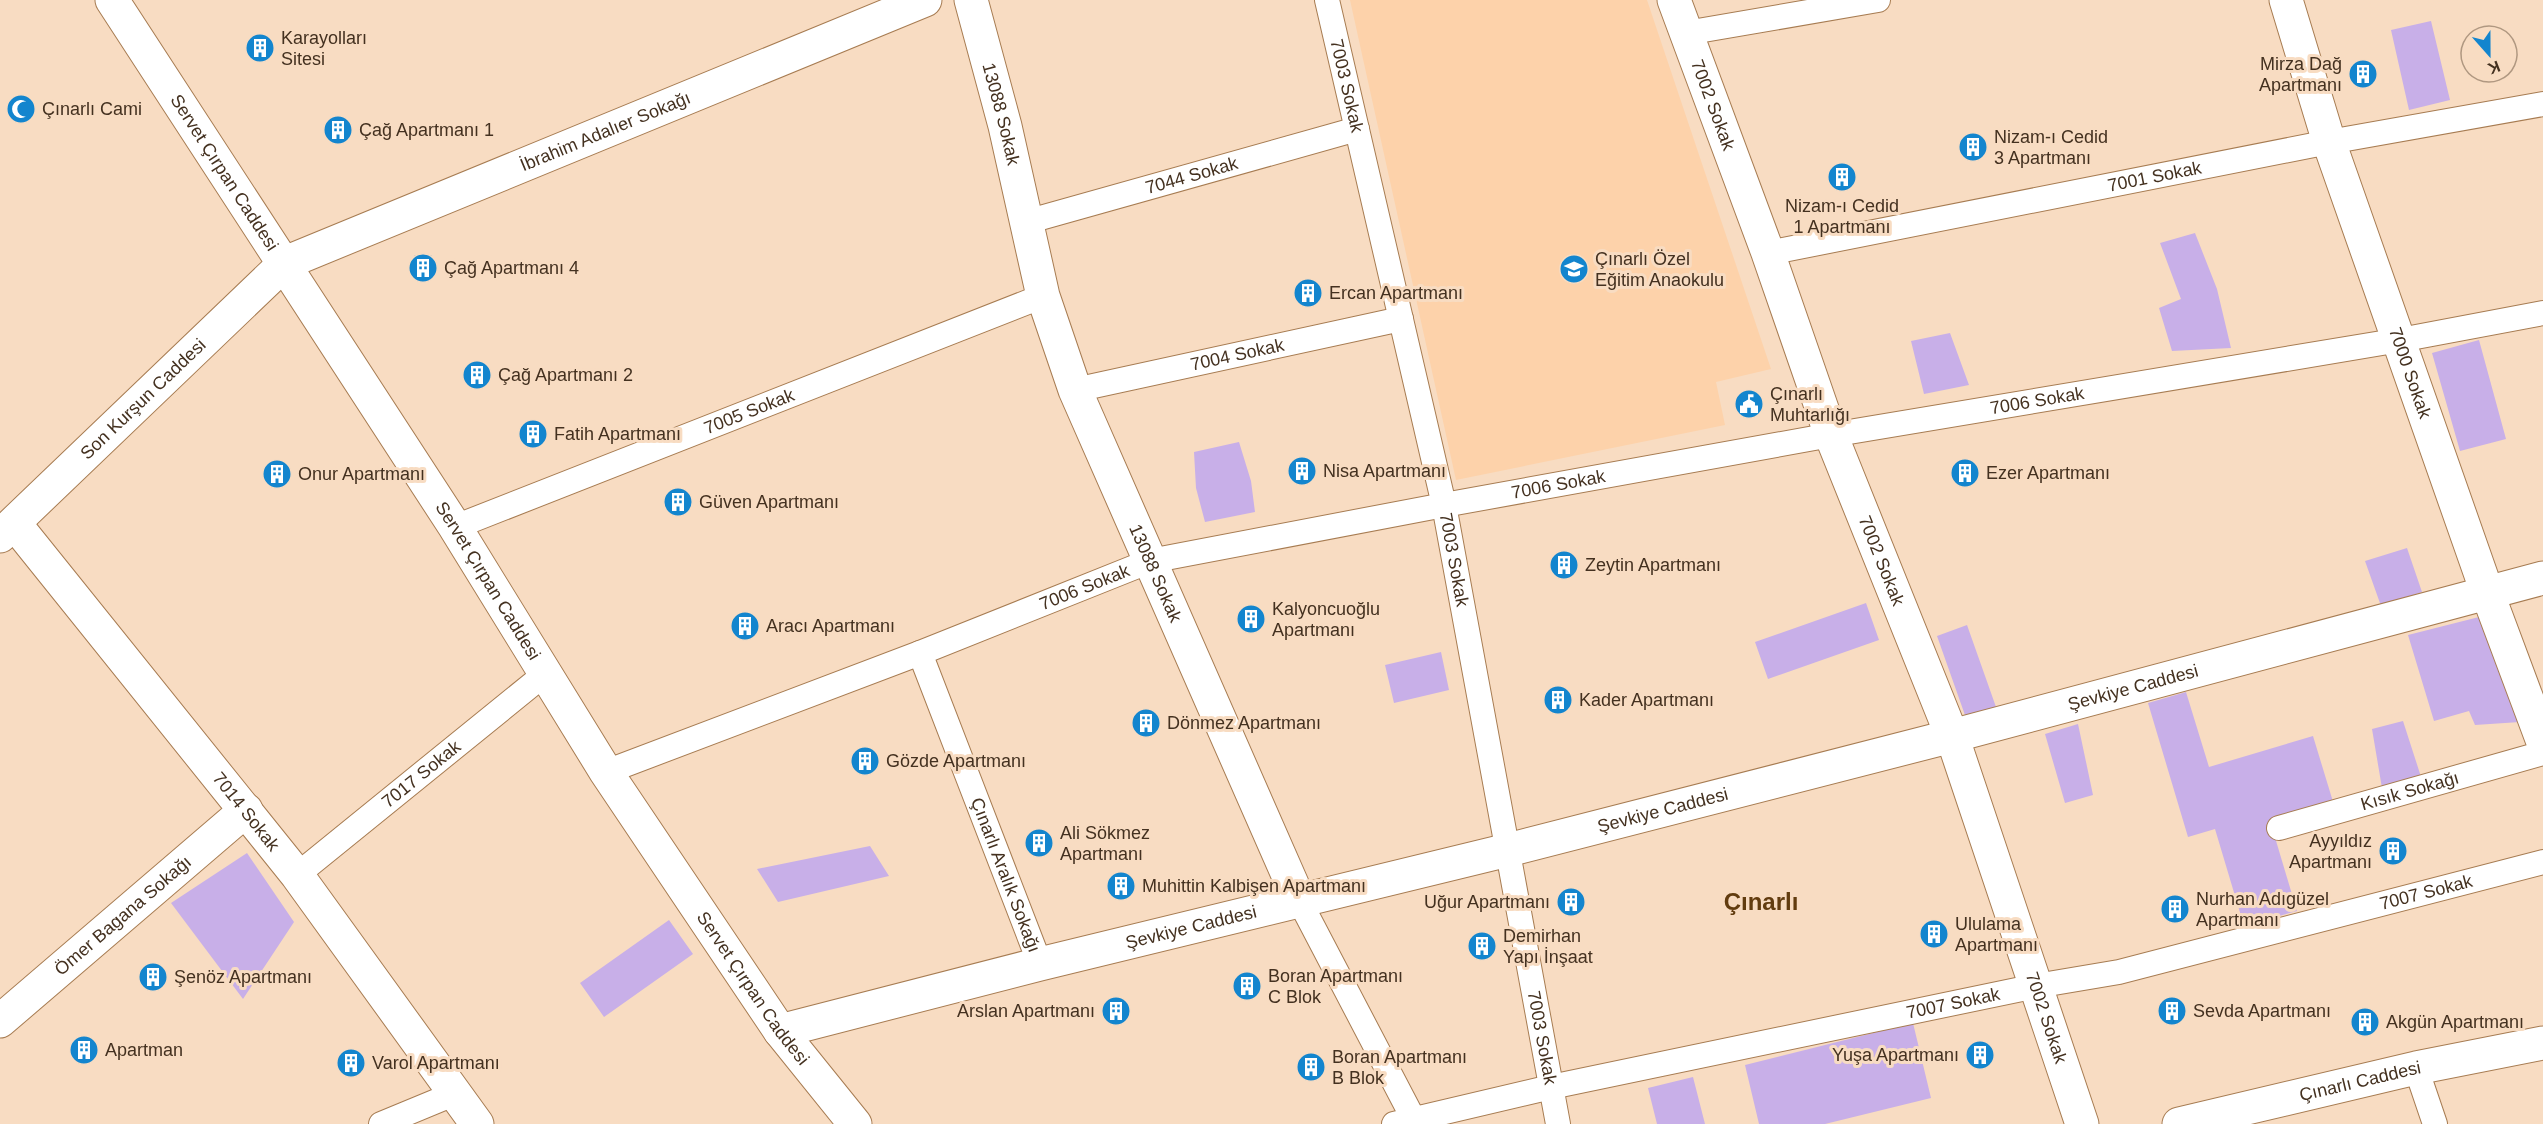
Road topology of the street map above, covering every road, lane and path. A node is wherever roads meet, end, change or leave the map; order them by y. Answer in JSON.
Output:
{"nodes":[{"id":1,"x":112,"y":0,"type":"edge"},
{"id":2,"x":925,"y":0,"type":"edge"},
{"id":3,"x":971,"y":0,"type":"edge"},
{"id":4,"x":1327,"y":0,"type":"edge"},
{"id":5,"x":1674,"y":0,"type":"edge"},
{"id":6,"x":1878,"y":0,"type":"edge"},
{"id":7,"x":2286,"y":0,"type":"edge"},
{"id":8,"x":1686,"y":33,"type":"junction"},
{"id":9,"x":2543,"y":104,"type":"edge"},
{"id":10,"x":1357,"y":129,"type":"junction"},
{"id":11,"x":2329,"y":142,"type":"junction"},
{"id":12,"x":1026,"y":222,"type":"junction"},
{"id":13,"x":1768,"y":253,"type":"junction"},
{"id":14,"x":285,"y":263,"type":"junction"},
{"id":15,"x":1043,"y":296,"type":"junction"},
{"id":16,"x":2543,"y":313,"type":"edge"},
{"id":17,"x":1401,"y":319,"type":"junction"},
{"id":18,"x":2400,"y":340,"type":"junction"},
{"id":19,"x":1075,"y":390,"type":"junction"},
{"id":20,"x":1831,"y":435,"type":"junction"},
{"id":21,"x":1444,"y":505,"type":"junction"},
{"id":22,"x":5,"y":524,"type":"edge"},
{"id":23,"x":455,"y":527,"type":"junction"},
{"id":24,"x":1150,"y":561,"type":"junction"},
{"id":25,"x":2543,"y":578,"type":"edge"},
{"id":26,"x":2487,"y":592,"type":"junction"},
{"id":27,"x":920,"y":653,"type":"junction"},
{"id":28,"x":546,"y":673,"type":"junction"},
{"id":29,"x":1952,"y":736,"type":"junction"},
{"id":30,"x":2543,"y":742,"type":"edge"},
{"id":31,"x":2543,"y":753,"type":"edge"},
{"id":32,"x":606,"y":772,"type":"junction"},
{"id":33,"x":246,"y":810,"type":"junction"},
{"id":34,"x":2279,"y":828,"type":"dead end"},
{"id":35,"x":1508,"y":850,"type":"junction"},
{"id":36,"x":2543,"y":862,"type":"edge"},
{"id":37,"x":297,"y":874,"type":"junction"},
{"id":38,"x":1299,"y":900,"type":"junction"},
{"id":39,"x":1040,"y":964,"type":"junction"},
{"id":40,"x":2036,"y":986,"type":"junction"},
{"id":41,"x":0,"y":1021,"type":"edge"},
{"id":42,"x":780,"y":1031,"type":"junction"},
{"id":43,"x":2543,"y":1043,"type":"edge"},
{"id":44,"x":2415,"y":1068,"type":"junction"},
{"id":45,"x":1551,"y":1087,"type":"junction"},
{"id":46,"x":456,"y":1093,"type":"junction"},
{"id":47,"x":1404,"y":1122,"type":"edge"},
{"id":48,"x":381,"y":1124,"type":"edge"},
{"id":49,"x":477,"y":1124,"type":"edge"},
{"id":50,"x":855,"y":1124,"type":"edge"},
{"id":51,"x":1558,"y":1124,"type":"edge"},
{"id":52,"x":2082,"y":1124,"type":"edge"},
{"id":53,"x":2179,"y":1124,"type":"edge"},
{"id":54,"x":2435,"y":1124,"type":"edge"}],
"edges":[{"from":1,"to":14,"type":"street","name":"Servet Çırpan Caddesi"},
{"from":2,"to":14,"type":"street","name":"İbrahim Adalıer Sokağı"},
{"from":3,"to":12,"type":"street","name":"13088 Sokak"},
{"from":4,"to":10,"type":"lane","name":"7003 Sokak"},
{"from":5,"to":8,"type":"street","name":"7002 Sokak"},
{"from":6,"to":8,"type":"lane"},
{"from":7,"to":11,"type":"street","name":"7000 Sokak"},
{"from":8,"to":13,"type":"street","name":"7002 Sokak"},
{"from":9,"to":11,"type":"lane","name":"7001 Sokak"},
{"from":10,"to":12,"type":"lane","name":"7044 Sokak"},
{"from":10,"to":17,"type":"lane","name":"7003 Sokak"},
{"from":11,"to":13,"type":"lane","name":"7001 Sokak"},
{"from":11,"to":18,"type":"street","name":"7000 Sokak"},
{"from":12,"to":15,"type":"street","name":"13088 Sokak"},
{"from":13,"to":20,"type":"street","name":"7002 Sokak"},
{"from":14,"to":22,"type":"street","name":"Son Kurşun Caddesi"},
{"from":14,"to":23,"type":"street","name":"Servet Çırpan Caddesi"},
{"from":15,"to":19,"type":"street","name":"13088 Sokak"},
{"from":15,"to":23,"type":"lane","name":"7005 Sokak"},
{"from":16,"to":18,"type":"lane","name":"7006 Sokak"},
{"from":17,"to":19,"type":"lane","name":"7004 Sokak"},
{"from":17,"to":21,"type":"lane","name":"7003 Sokak"},
{"from":18,"to":20,"type":"lane","name":"7006 Sokak"},
{"from":18,"to":26,"type":"street","name":"7000 Sokak"},
{"from":19,"to":24,"type":"street","name":"13088 Sokak"},
{"from":20,"to":21,"type":"lane","name":"7006 Sokak"},
{"from":20,"to":29,"type":"street","name":"7002 Sokak"},
{"from":21,"to":24,"type":"lane","name":"7006 Sokak"},
{"from":21,"to":35,"type":"lane","name":"7003 Sokak"},
{"from":22,"to":33,"type":"street","name":"7014 Sokak"},
{"from":23,"to":28,"type":"street","name":"Servet Çırpan Caddesi"},
{"from":24,"to":27,"type":"lane","name":"7006 Sokak"},
{"from":24,"to":38,"type":"street","name":"13088 Sokak"},
{"from":25,"to":26,"type":"street","name":"Şevkiye Caddesi"},
{"from":26,"to":29,"type":"street","name":"Şevkiye Caddesi"},
{"from":26,"to":30,"type":"street","name":"7000 Sokak"},
{"from":27,"to":32,"type":"lane","name":"7006 Sokak"},
{"from":27,"to":39,"type":"lane","name":"Çınarlı Aralık Sokağı"},
{"from":28,"to":32,"type":"street","name":"Servet Çırpan Caddesi"},
{"from":28,"to":37,"type":"lane","name":"7017 Sokak"},
{"from":29,"to":35,"type":"street","name":"Şevkiye Caddesi"},
{"from":29,"to":40,"type":"street","name":"7002 Sokak"},
{"from":31,"to":34,"type":"lane","name":"Kısık Sokağı"},
{"from":32,"to":42,"type":"street","name":"Servet Çırpan Caddesi"},
{"from":33,"to":37,"type":"street","name":"7014 Sokak"},
{"from":33,"to":41,"type":"street","name":"Ömer Bagana Sokağı"},
{"from":35,"to":38,"type":"street","name":"Şevkiye Caddesi"},
{"from":35,"to":45,"type":"lane","name":"7003 Sokak"},
{"from":36,"to":40,"type":"lane","name":"7007 Sokak"},
{"from":37,"to":46,"type":"street","name":"7014 Sokak"},
{"from":38,"to":39,"type":"street","name":"Şevkiye Caddesi"},
{"from":38,"to":47,"type":"lane","name":"13088 Sokak"},
{"from":39,"to":42,"type":"street","name":"Şevkiye Caddesi"},
{"from":40,"to":45,"type":"lane","name":"7007 Sokak"},
{"from":40,"to":52,"type":"street","name":"7002 Sokak"},
{"from":42,"to":50,"type":"street","name":"Servet Çırpan Caddesi"},
{"from":43,"to":44,"type":"street","name":"Çınarlı Caddesi"},
{"from":44,"to":53,"type":"street","name":"Çınarlı Caddesi"},
{"from":44,"to":54,"type":"lane"},
{"from":45,"to":47,"type":"lane","name":"7007 Sokak"},
{"from":45,"to":51,"type":"lane","name":"7003 Sokak"},
{"from":46,"to":48,"type":"lane"},
{"from":46,"to":49,"type":"street","name":"7014 Sokak"}]}
